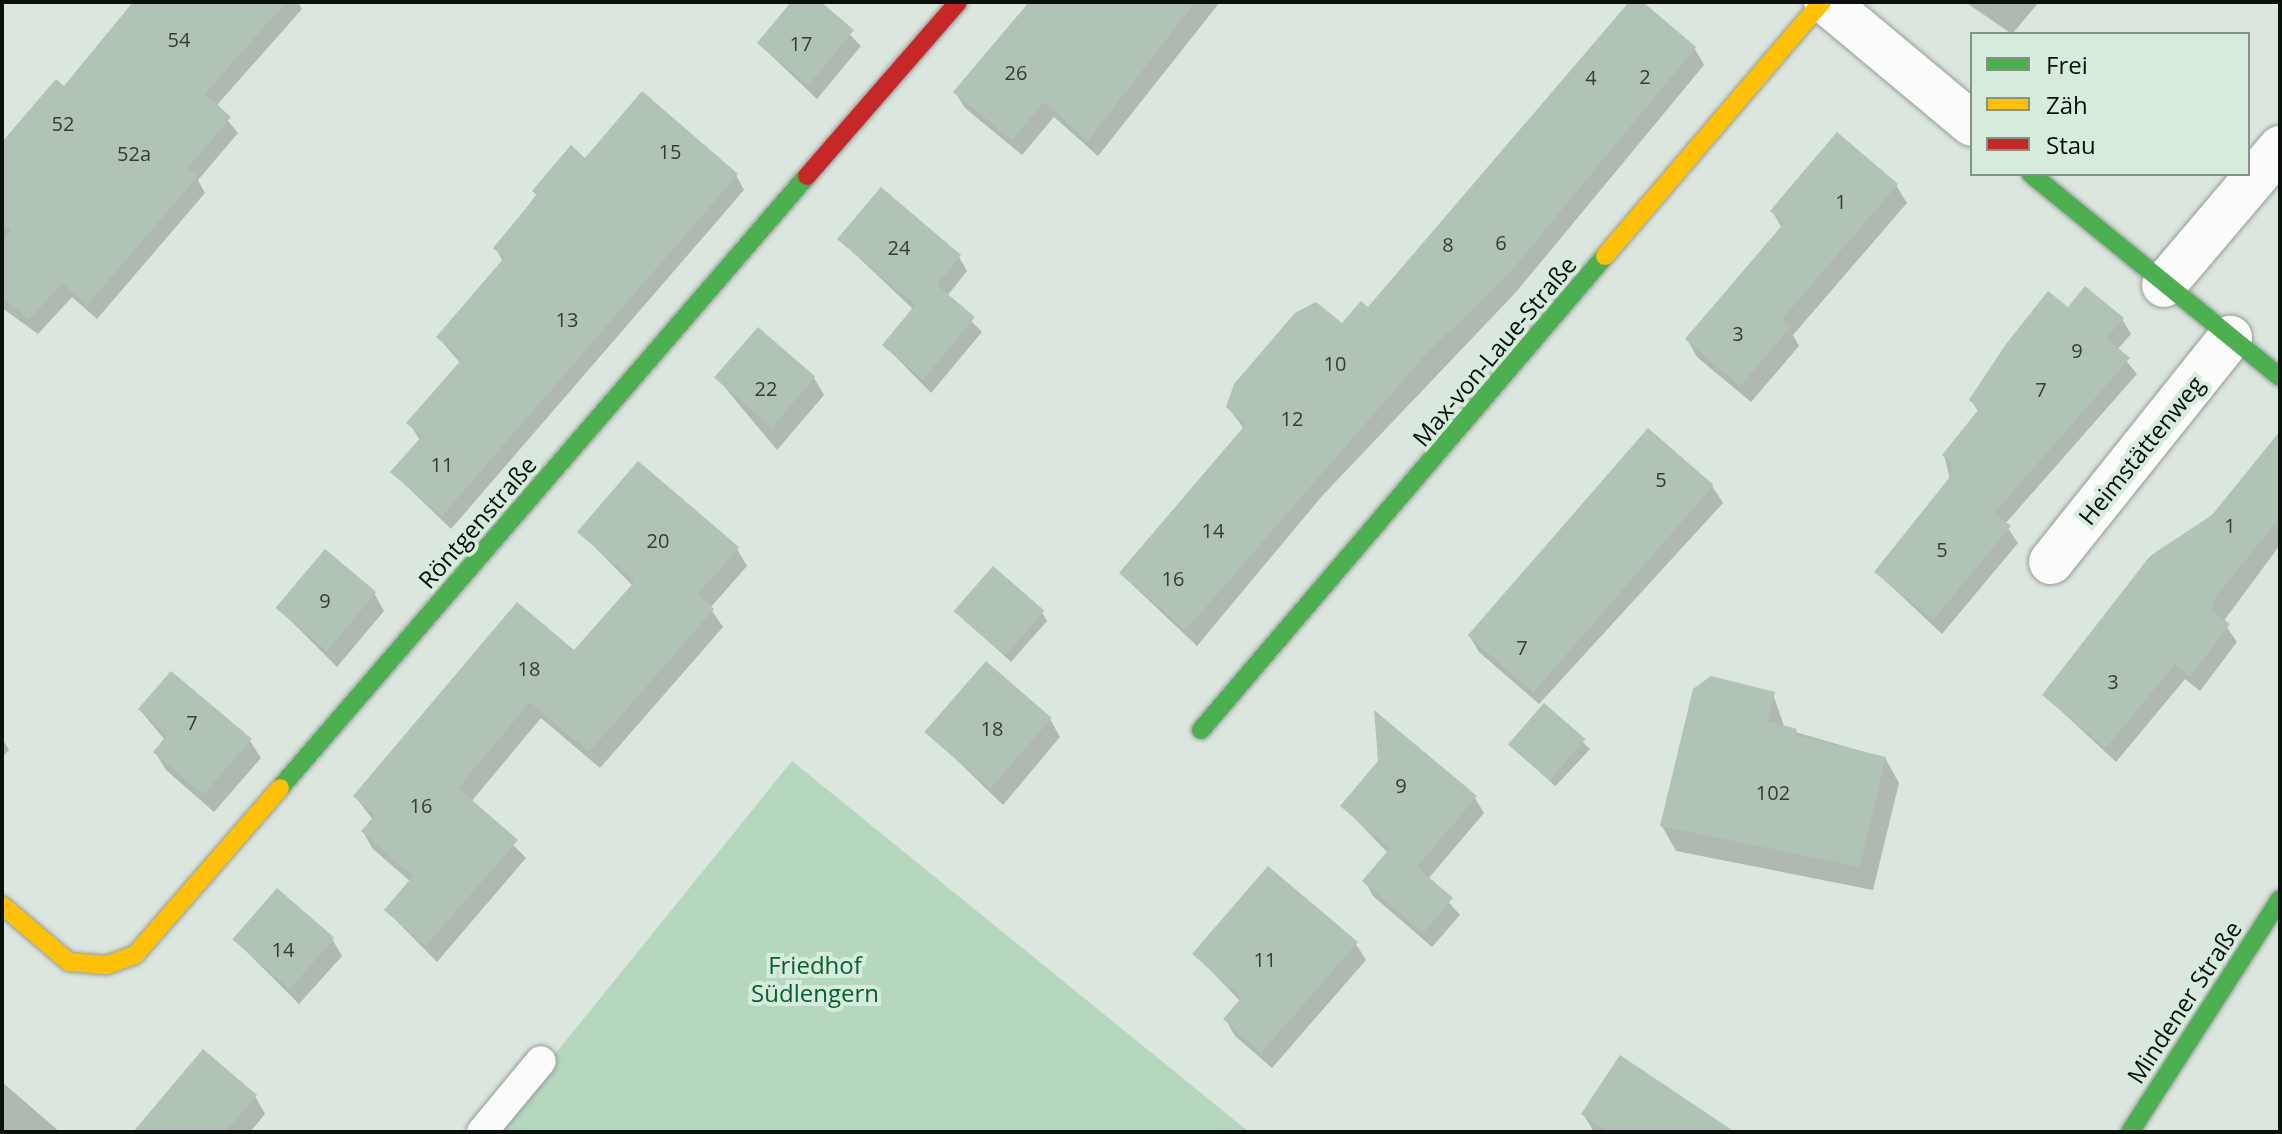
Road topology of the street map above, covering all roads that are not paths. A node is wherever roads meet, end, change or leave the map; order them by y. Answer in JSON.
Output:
{"nodes":[{"id":1,"x":958,"y":2,"type":"edge"},
{"id":2,"x":1824,"y":2,"type":"edge"},
{"id":3,"x":1970,"y":122,"type":"edge"},
{"id":4,"x":2280,"y":148,"type":"edge"},
{"id":5,"x":2033,"y":176,"type":"edge"},
{"id":6,"x":2164,"y":285,"type":"junction"},
{"id":7,"x":2230,"y":338,"type":"junction"},
{"id":8,"x":2280,"y":377,"type":"edge"},
{"id":9,"x":2051,"y":562,"type":"dead end"},
{"id":10,"x":1201,"y":730,"type":"dead end"},
{"id":11,"x":2,"y":905,"type":"edge"},
{"id":12,"x":2272,"y":926,"type":"edge"},
{"id":13,"x":541,"y":1061,"type":"dead end"},
{"id":14,"x":482,"y":1132,"type":"edge"},
{"id":15,"x":2130,"y":1132,"type":"edge"}],
"edges":[{"from":1,"to":11,"type":"street","name":"Röntgenstraße"},
{"from":2,"to":3,"type":"street"},
{"from":2,"to":10,"type":"street","name":"Max-von-Laue-Straße"},
{"from":4,"to":6,"type":"street"},
{"from":5,"to":6,"type":"street"},
{"from":6,"to":7,"type":"street"},
{"from":7,"to":8,"type":"street"},
{"from":7,"to":9,"type":"street","name":"Heimstättenweg"},
{"from":12,"to":15,"type":"street","name":"Mindener Straße"},
{"from":13,"to":14,"type":"lane"}]}
